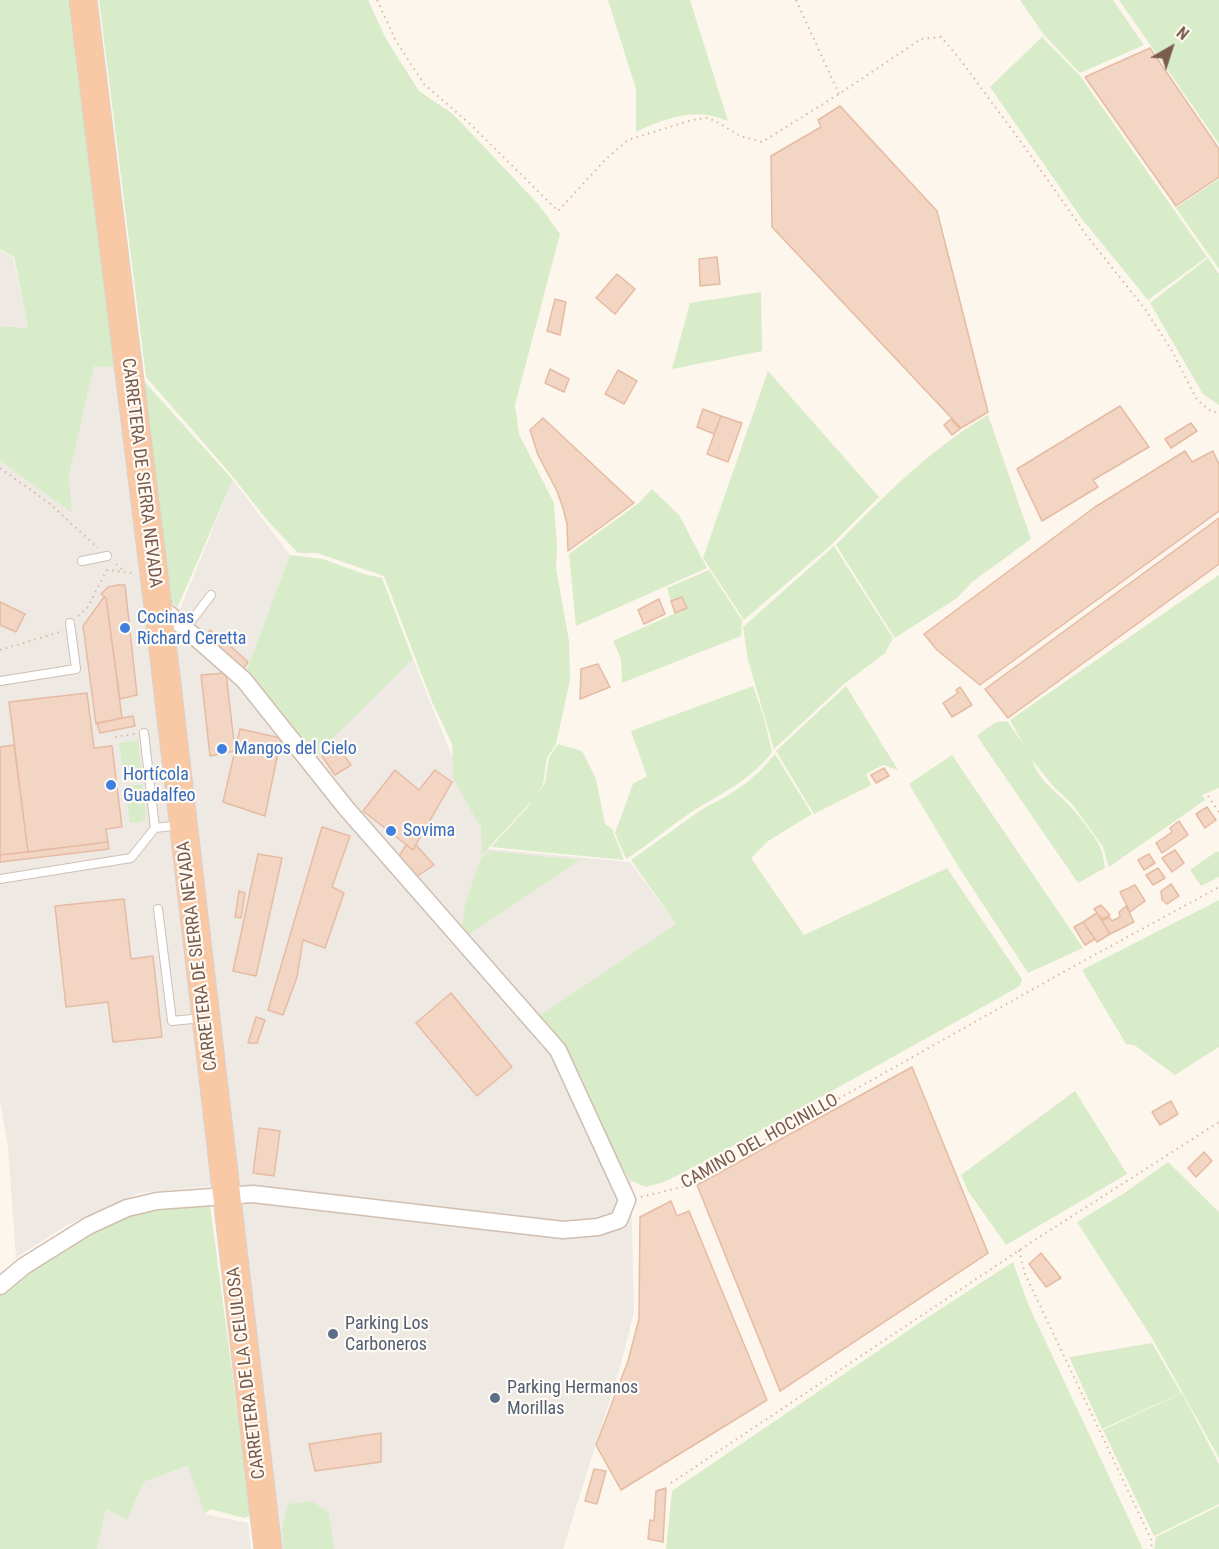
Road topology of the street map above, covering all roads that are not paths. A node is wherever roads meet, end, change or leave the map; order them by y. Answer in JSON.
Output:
{"nodes":[{"id":1,"x":83,"y":0,"type":"edge"},
{"id":2,"x":107,"y":556,"type":"road end"},
{"id":3,"x":82,"y":561,"type":"dead end"},
{"id":4,"x":210,"y":596,"type":"dead end"},
{"id":5,"x":158,"y":607,"type":"junction"},
{"id":6,"x":70,"y":623,"type":"road end"},
{"id":7,"x":185,"y":628,"type":"junction"},
{"id":8,"x":0,"y":681,"type":"edge"},
{"id":9,"x":144,"y":733,"type":"road end"},
{"id":10,"x":183,"y":825,"type":"junction"},
{"id":11,"x":155,"y":828,"type":"junction"},
{"id":12,"x":0,"y":879,"type":"edge"},
{"id":13,"x":158,"y":909,"type":"dead end"},
{"id":14,"x":206,"y":1018,"type":"junction"},
{"id":15,"x":227,"y":1197,"type":"junction"},
{"id":16,"x":0,"y":1286,"type":"edge"},
{"id":17,"x":268,"y":1549,"type":"edge"}],
"edges":[{"from":1,"to":5,"type":"highway","name":"CARRETERA DE SIERRA NEVADA"},
{"from":2,"to":3,"type":"lane"},
{"from":4,"to":7,"type":"lane"},
{"from":5,"to":7,"type":"street"},
{"from":5,"to":10,"type":"highway","name":"CARRETERA DE SIERRA NEVADA"},
{"from":6,"to":8,"type":"lane"},
{"from":7,"to":15,"type":"street"},
{"from":9,"to":11,"type":"lane"},
{"from":10,"to":11,"type":"lane"},
{"from":10,"to":14,"type":"highway","name":"CARRETERA DE SIERRA NEVADA"},
{"from":11,"to":12,"type":"lane"},
{"from":13,"to":14,"type":"lane"},
{"from":14,"to":15,"type":"highway","name":"CARRETERA DE SIERRA NEVADA"},
{"from":15,"to":16,"type":"street"},
{"from":15,"to":17,"type":"highway","name":"CARRETERA DE LA CELULOSA"}]}
